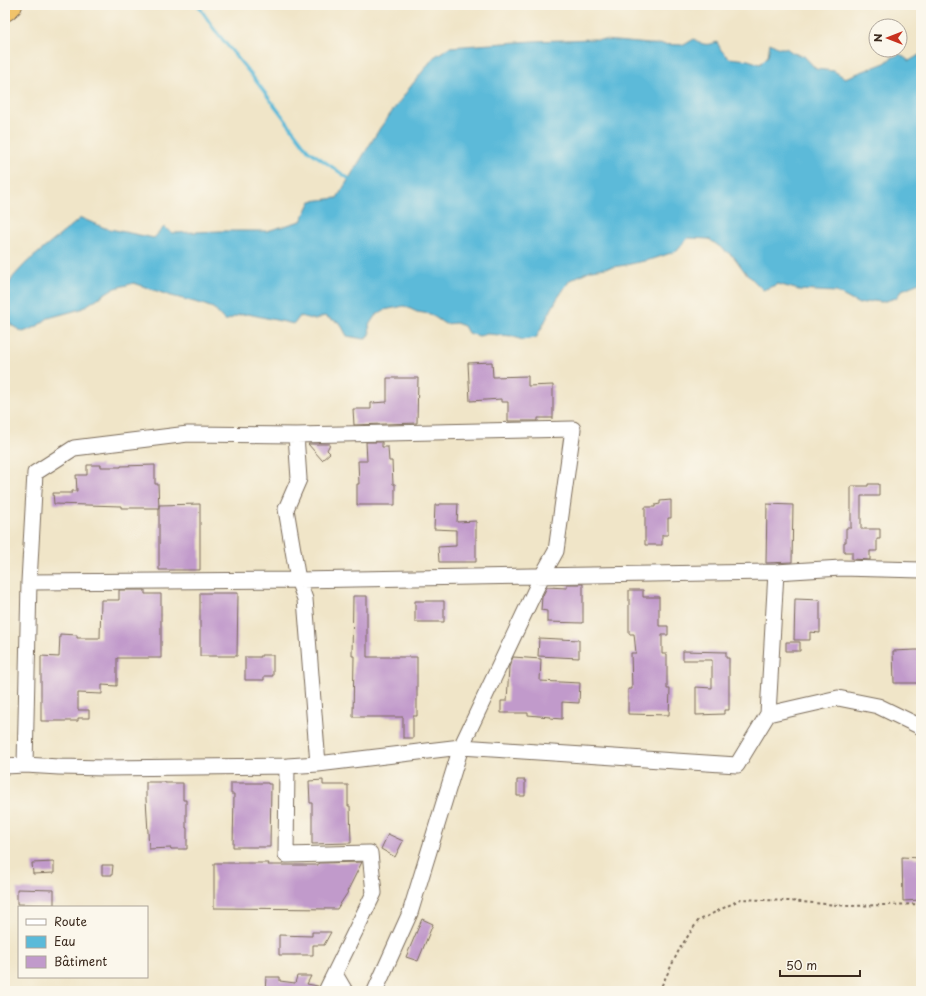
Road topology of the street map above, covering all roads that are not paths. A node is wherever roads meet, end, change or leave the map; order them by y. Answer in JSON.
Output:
{"nodes":[{"id":1,"x":11,"y":5,"type":"edge"},
{"id":2,"x":5,"y":10,"type":"edge"},
{"id":3,"x":296,"y":435,"type":"junction"},
{"id":4,"x":921,"y":570,"type":"edge"},
{"id":5,"x":776,"y":572,"type":"junction"},
{"id":6,"x":542,"y":576,"type":"junction"},
{"id":7,"x":298,"y":580,"type":"junction"},
{"id":8,"x":29,"y":582,"type":"junction"},
{"id":9,"x":768,"y":714,"type":"junction"},
{"id":10,"x":921,"y":727,"type":"edge"},
{"id":11,"x":462,"y":747,"type":"junction"},
{"id":12,"x":318,"y":764,"type":"junction"},
{"id":13,"x":25,"y":765,"type":"junction"},
{"id":14,"x":5,"y":766,"type":"edge"},
{"id":15,"x":287,"y":766,"type":"junction"},
{"id":16,"x":335,"y":974,"type":"junction"},
{"id":17,"x":326,"y":991,"type":"edge"},
{"id":18,"x":345,"y":991,"type":"edge"},
{"id":19,"x":375,"y":991,"type":"edge"}],
"edges":[{"from":1,"to":2,"type":"highway"},
{"from":3,"to":6,"type":"street"},
{"from":3,"to":7,"type":"street"},
{"from":3,"to":8,"type":"street"},
{"from":4,"to":5,"type":"street"},
{"from":5,"to":6,"type":"street"},
{"from":5,"to":9,"type":"street"},
{"from":6,"to":7,"type":"street"},
{"from":6,"to":11,"type":"street"},
{"from":7,"to":8,"type":"street"},
{"from":7,"to":12,"type":"street"},
{"from":8,"to":13,"type":"street"},
{"from":9,"to":10,"type":"street"},
{"from":9,"to":11,"type":"street"},
{"from":11,"to":12,"type":"street"},
{"from":11,"to":19,"type":"street"},
{"from":12,"to":15,"type":"street"},
{"from":13,"to":14,"type":"street"},
{"from":13,"to":15,"type":"street"},
{"from":15,"to":16,"type":"street"},
{"from":16,"to":17,"type":"street"},
{"from":16,"to":18,"type":"street"}]}
